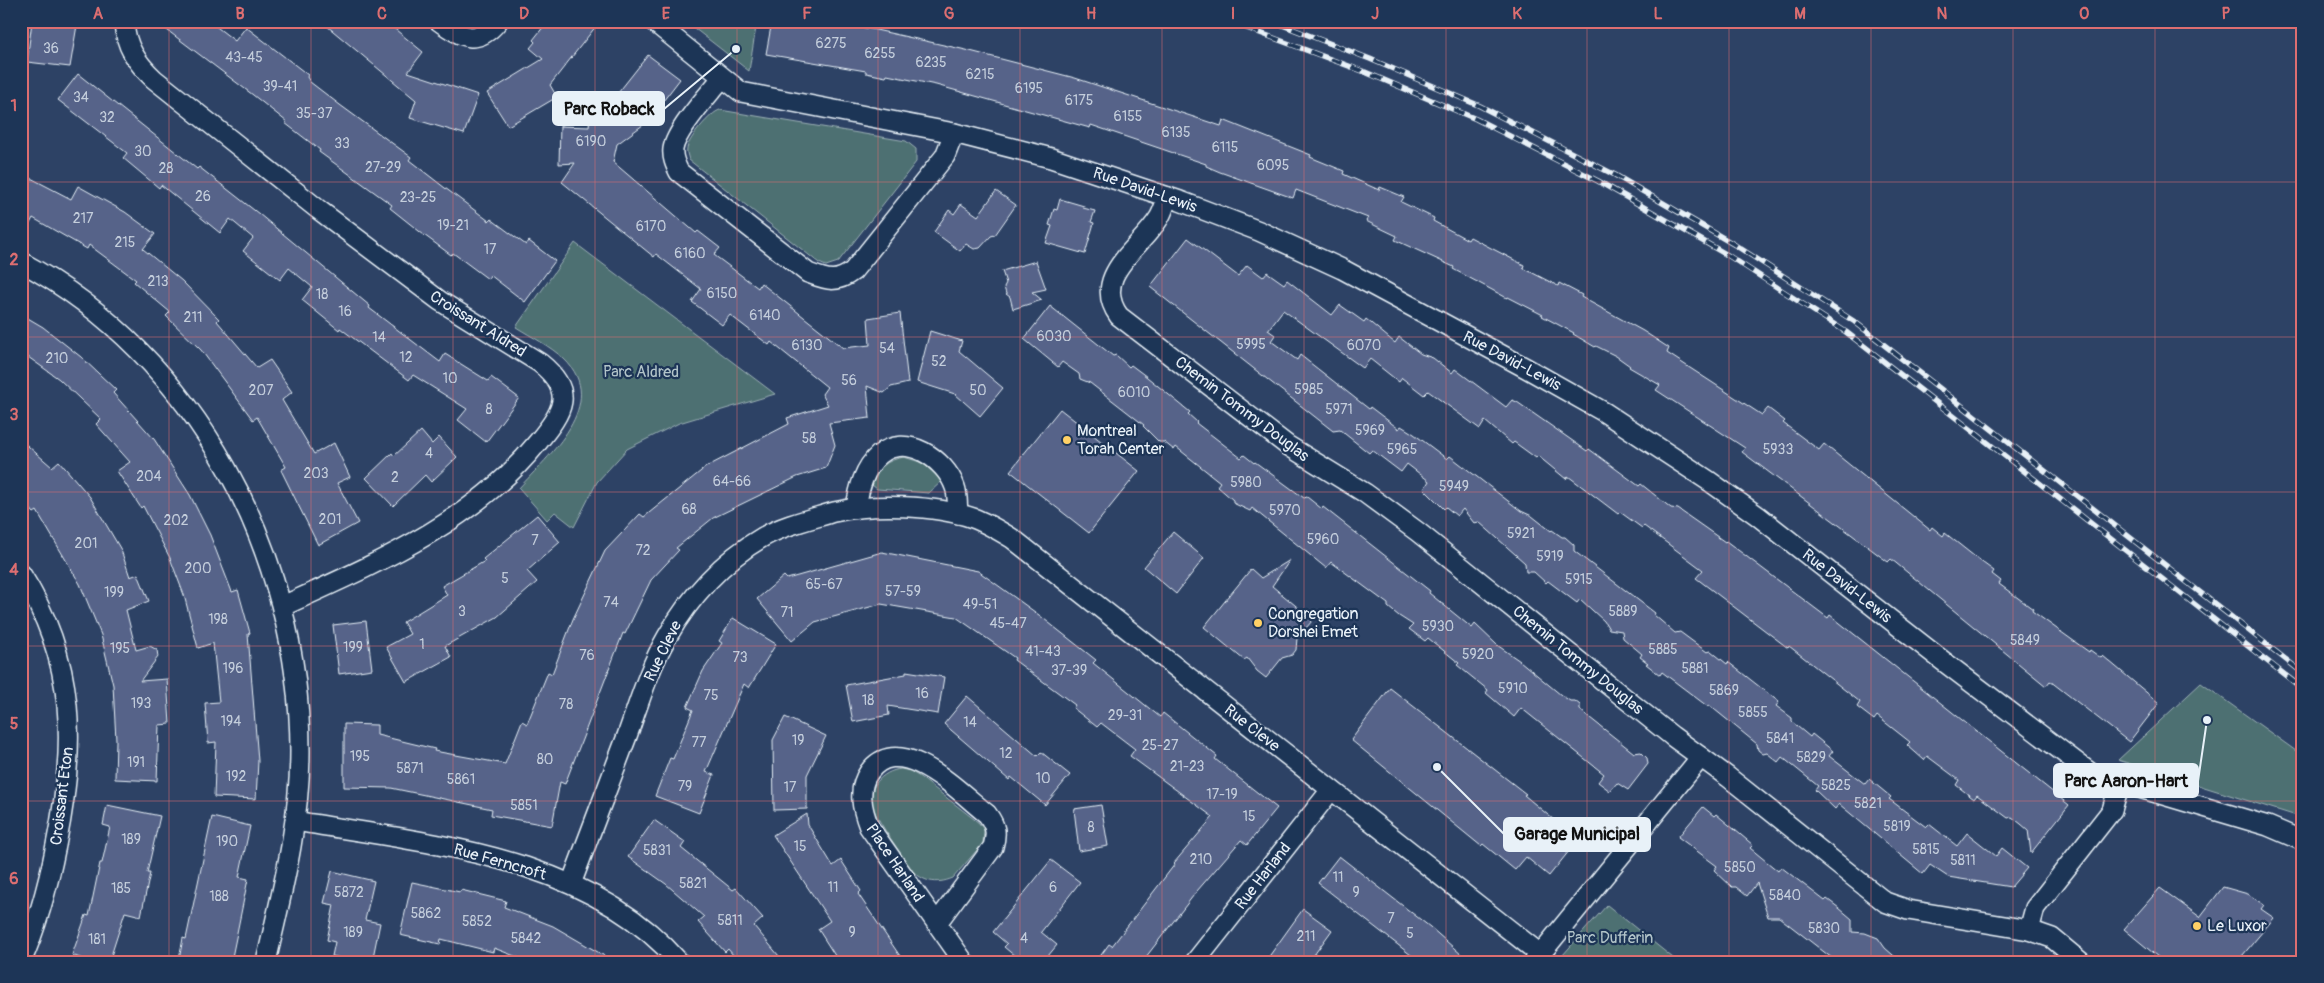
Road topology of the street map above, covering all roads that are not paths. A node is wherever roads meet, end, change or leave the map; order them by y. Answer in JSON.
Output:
{"nodes":[{"id":1,"x":124,"y":21,"type":"edge"},
{"id":2,"x":440,"y":21,"type":"edge"},
{"id":3,"x":498,"y":21,"type":"edge"},
{"id":4,"x":653,"y":21,"type":"edge"},
{"id":5,"x":722,"y":78,"type":"junction"},
{"id":6,"x":954,"y":134,"type":"junction"},
{"id":7,"x":1168,"y":196,"type":"junction"},
{"id":8,"x":21,"y":262,"type":"edge"},
{"id":9,"x":856,"y":507,"type":"junction"},
{"id":10,"x":958,"y":514,"type":"junction"},
{"id":11,"x":21,"y":574,"type":"edge"},
{"id":12,"x":283,"y":606,"type":"junction"},
{"id":13,"x":1701,"y":757,"type":"junction"},
{"id":14,"x":2120,"y":782,"type":"junction"},
{"id":15,"x":1331,"y":790,"type":"junction"},
{"id":16,"x":295,"y":821,"type":"junction"},
{"id":17,"x":2303,"y":841,"type":"edge"},
{"id":18,"x":571,"y":884,"type":"junction"},
{"id":19,"x":937,"y":923,"type":"junction"},
{"id":20,"x":2029,"y":930,"type":"junction"},
{"id":21,"x":1537,"y":958,"type":"edge"},
{"id":22,"x":21,"y":962,"type":"edge"},
{"id":23,"x":266,"y":962,"type":"edge"},
{"id":24,"x":679,"y":962,"type":"edge"},
{"id":25,"x":964,"y":962,"type":"edge"},
{"id":26,"x":1195,"y":962,"type":"edge"},
{"id":27,"x":2081,"y":962,"type":"edge"}],
"edges":[{"from":1,"to":12,"type":"street","name":"Croissant Aldred"},
{"from":2,"to":3,"type":"street"},
{"from":4,"to":5,"type":"street","name":"Rue David-Lewis"},
{"from":5,"to":6,"type":"street","name":"Rue David-Lewis"},
{"from":5,"to":6,"type":"street"},
{"from":6,"to":7,"type":"street","name":"Rue David-Lewis"},
{"from":7,"to":13,"type":"street","name":"Chemin Tommy Douglas"},
{"from":7,"to":14,"type":"street","name":"Rue David-Lewis"},
{"from":8,"to":12,"type":"street"},
{"from":9,"to":10,"type":"street","name":"Rue Cleve"},
{"from":9,"to":10,"type":"street"},
{"from":9,"to":18,"type":"street","name":"Rue Cleve"},
{"from":10,"to":15,"type":"street","name":"Rue Cleve"},
{"from":11,"to":22,"type":"street","name":"Croissant Eton"},
{"from":12,"to":16,"type":"street"},
{"from":13,"to":20,"type":"street","name":"Chemin Tommy Douglas"},
{"from":13,"to":21,"type":"street"},
{"from":14,"to":17,"type":"street","name":"Rue David-Lewis"},
{"from":14,"to":20,"type":"street"},
{"from":15,"to":21,"type":"street","name":"Rue Cleve"},
{"from":15,"to":26,"type":"street","name":"Rue Harland"},
{"from":16,"to":18,"type":"street","name":"Rue Ferncroft"},
{"from":16,"to":23,"type":"street"},
{"from":18,"to":24,"type":"street","name":"Rue Ferncroft"},
{"from":19,"to":19,"type":"street","name":"Place Harland"},
{"from":19,"to":25,"type":"street","name":"Place Harland"},
{"from":20,"to":27,"type":"street","name":"Chemin Tommy Douglas"}]}
